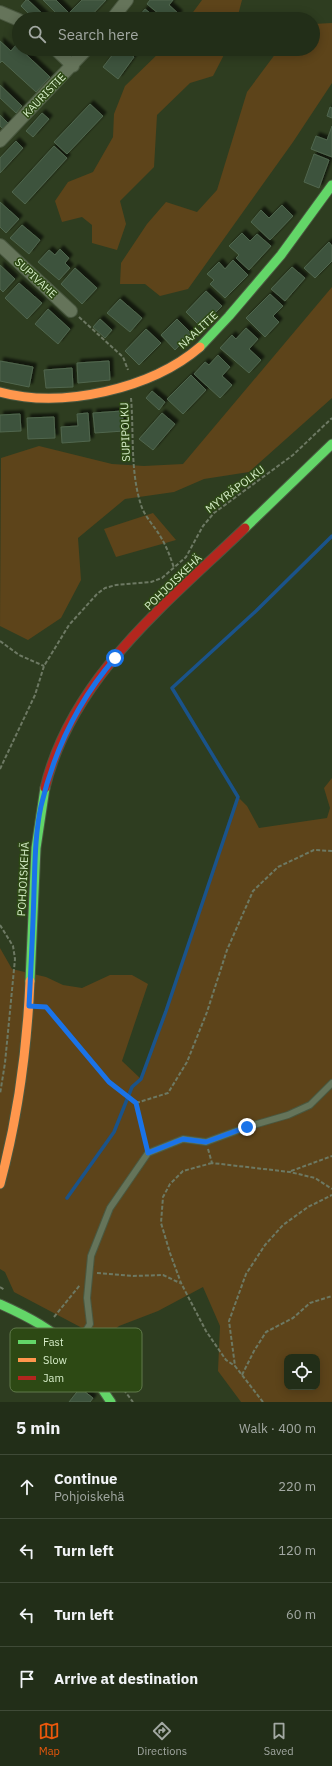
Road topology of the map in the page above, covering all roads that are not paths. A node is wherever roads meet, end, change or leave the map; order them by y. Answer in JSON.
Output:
{"nodes":[{"id":1,"x":127,"y":0,"type":"edge"},
{"id":2,"x":0,"y":12,"type":"edge"},
{"id":3,"x":118,"y":12,"type":"edge"},
{"id":4,"x":12,"y":17,"type":"edge"},
{"id":5,"x":62,"y":56,"type":"edge"},
{"id":6,"x":81,"y":56,"type":"edge"},
{"id":7,"x":73,"y":66,"type":"junction"},
{"id":8,"x":0,"y":141,"type":"edge"},
{"id":9,"x":332,"y":185,"type":"edge"},
{"id":10,"x":0,"y":245,"type":"edge"},
{"id":11,"x":71,"y":311,"type":"road end"},
{"id":12,"x":0,"y":392,"type":"edge"},
{"id":13,"x":332,"y":444,"type":"edge"},
{"id":14,"x":332,"y":1083,"type":"edge"},
{"id":15,"x":0,"y":1184,"type":"edge"},
{"id":16,"x":0,"y":1304,"type":"edge"},
{"id":17,"x":44,"y":1328,"type":"edge"},
{"id":18,"x":88,"y":1328,"type":"edge"}],
"edges":[{"from":1,"to":3,"type":"street"},
{"from":2,"to":4,"type":"street"},
{"from":5,"to":7,"type":"street"},
{"from":6,"to":7,"type":"street","name":"KAURISTIE"},
{"from":7,"to":8,"type":"street","name":"KAURISTIE"},
{"from":9,"to":12,"type":"main road","name":"NAALITIE"},
{"from":10,"to":11,"type":"street","name":"SUPIVAHE"},
{"from":13,"to":15,"type":"main road","name":"POHJOISKEHÄ"},
{"from":14,"to":18,"type":"lane"},
{"from":16,"to":17,"type":"main road"}]}
